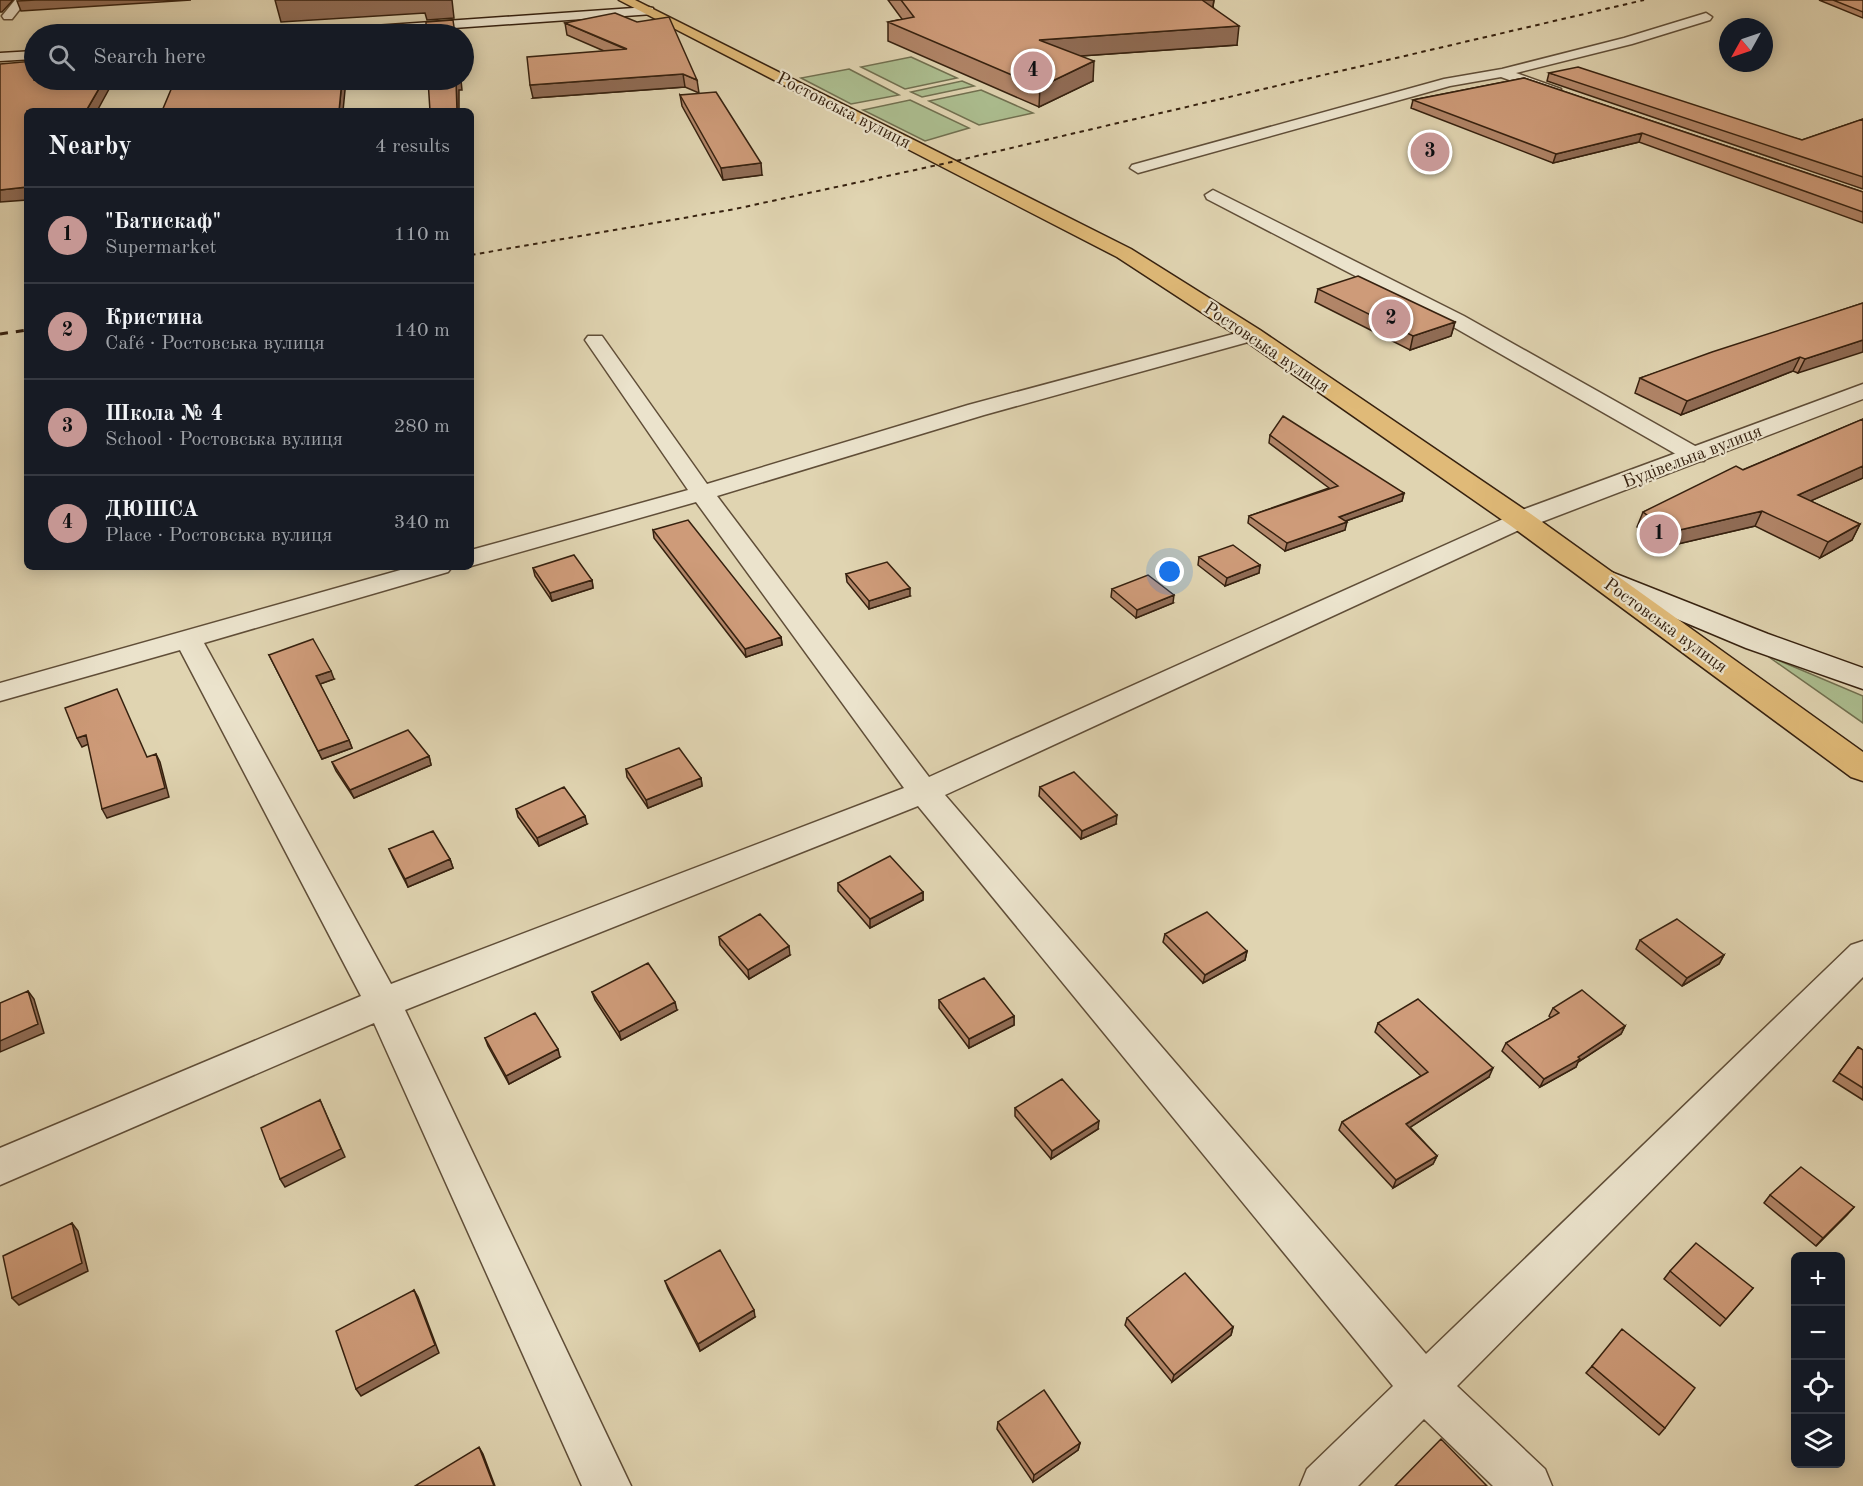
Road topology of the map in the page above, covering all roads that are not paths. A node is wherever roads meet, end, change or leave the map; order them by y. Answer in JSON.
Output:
{"nodes":[{"id":1,"x":21,"y":0,"type":"edge"},
{"id":2,"x":625,"y":0,"type":"edge"},
{"id":3,"x":648,"y":11,"type":"junction"},
{"id":4,"x":8,"y":16,"type":"dead end"},
{"id":5,"x":1706,"y":17,"type":"dead end"},
{"id":6,"x":461,"y":24,"type":"edge"},
{"id":7,"x":24,"y":56,"type":"edge"},
{"id":8,"x":0,"y":57,"type":"edge"},
{"id":9,"x":1502,"y":73,"type":"junction"},
{"id":10,"x":1567,"y":95,"type":"edge"},
{"id":11,"x":1138,"y":168,"type":"dead end"},
{"id":12,"x":1213,"y":195,"type":"dead end"},
{"id":13,"x":1252,"y":335,"type":"junction"},
{"id":14,"x":595,"y":340,"type":"dead end"},
{"id":15,"x":1863,"y":391,"type":"edge"},
{"id":16,"x":1696,"y":456,"type":"junction"},
{"id":17,"x":702,"y":493,"type":"junction"},
{"id":18,"x":1521,"y":520,"type":"junction"},
{"id":19,"x":474,"y":557,"type":"edge"},
{"id":20,"x":428,"y":570,"type":"edge"},
{"id":21,"x":1599,"y":576,"type":"junction"},
{"id":22,"x":188,"y":638,"type":"junction"},
{"id":23,"x":1863,"y":679,"type":"edge"},
{"id":24,"x":0,"y":692,"type":"edge"},
{"id":25,"x":1863,"y":769,"type":"edge"},
{"id":26,"x":924,"y":792,"type":"junction"},
{"id":27,"x":1863,"y":955,"type":"edge"},
{"id":28,"x":383,"y":1004,"type":"junction"},
{"id":29,"x":0,"y":1167,"type":"edge"},
{"id":30,"x":1425,"y":1388,"type":"junction"},
{"id":31,"x":607,"y":1486,"type":"edge"},
{"id":32,"x":1324,"y":1486,"type":"edge"},
{"id":33,"x":1528,"y":1486,"type":"edge"}],
"edges":[{"from":1,"to":4,"type":"street"},
{"from":2,"to":3,"type":"highway","name":"Ростовська вулиця"},
{"from":3,"to":6,"type":"main road"},
{"from":3,"to":13,"type":"highway","name":"Ростовська вулиця"},
{"from":5,"to":9,"type":"street"},
{"from":7,"to":8,"type":"main road"},
{"from":9,"to":10,"type":"street"},
{"from":9,"to":11,"type":"street"},
{"from":12,"to":16,"type":"street"},
{"from":13,"to":17,"type":"street"},
{"from":13,"to":18,"type":"highway","name":"Ростовська вулиця"},
{"from":14,"to":17,"type":"street"},
{"from":15,"to":16,"type":"main road","name":"Будівельна вулиця"},
{"from":16,"to":18,"type":"main road","name":"Будівельна вулиця"},
{"from":17,"to":19,"type":"street"},
{"from":17,"to":26,"type":"street"},
{"from":18,"to":21,"type":"highway","name":"Ростовська вулиця"},
{"from":18,"to":26,"type":"street"},
{"from":20,"to":22,"type":"street"},
{"from":21,"to":23,"type":"main road"},
{"from":21,"to":25,"type":"highway","name":"Ростовська вулиця"},
{"from":22,"to":24,"type":"street"},
{"from":22,"to":28,"type":"street"},
{"from":26,"to":28,"type":"street"},
{"from":26,"to":30,"type":"street"},
{"from":27,"to":30,"type":"street"},
{"from":28,"to":29,"type":"street"},
{"from":28,"to":31,"type":"street"},
{"from":30,"to":32,"type":"street"},
{"from":30,"to":33,"type":"street"}]}
